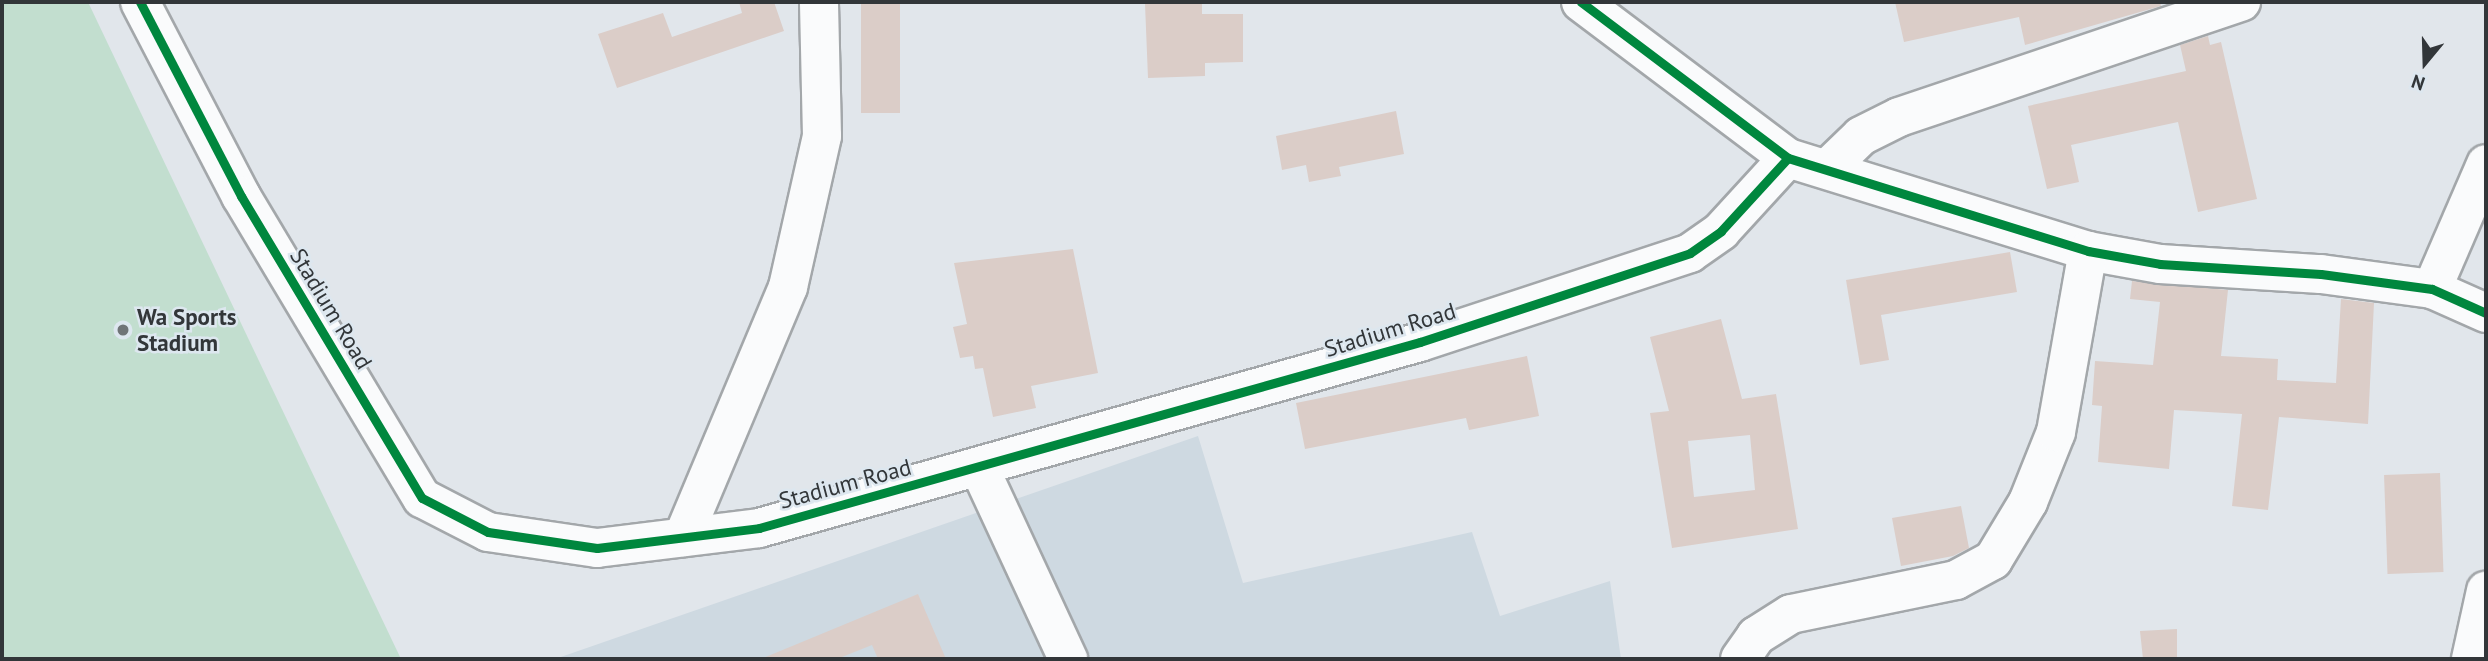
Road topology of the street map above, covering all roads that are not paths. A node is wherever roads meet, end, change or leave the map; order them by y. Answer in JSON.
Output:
{"nodes":[{"id":1,"x":140,"y":2,"type":"edge"},
{"id":2,"x":819,"y":2,"type":"edge"},
{"id":3,"x":1581,"y":2,"type":"edge"},
{"id":4,"x":2230,"y":3,"type":"edge"},
{"id":5,"x":1788,"y":158,"type":"junction"},
{"id":6,"x":2486,"y":164,"type":"edge"},
{"id":7,"x":1826,"y":169,"type":"junction"},
{"id":8,"x":2088,"y":251,"type":"junction"},
{"id":9,"x":2432,"y":289,"type":"junction"},
{"id":10,"x":2486,"y":313,"type":"edge"},
{"id":11,"x":979,"y":467,"type":"junction"},
{"id":12,"x":683,"y":537,"type":"junction"},
{"id":13,"x":2486,"y":591,"type":"edge"},
{"id":14,"x":1068,"y":659,"type":"edge"},
{"id":15,"x":1740,"y":659,"type":"edge"},
{"id":16,"x":2471,"y":659,"type":"edge"}],
"edges":[{"from":1,"to":12,"type":"street","name":"Stadium Road"},
{"from":2,"to":12,"type":"street"},
{"from":3,"to":5,"type":"street"},
{"from":4,"to":7,"type":"street"},
{"from":5,"to":7,"type":"street"},
{"from":5,"to":11,"type":"street","name":"Stadium Road"},
{"from":6,"to":9,"type":"street"},
{"from":7,"to":8,"type":"street"},
{"from":8,"to":9,"type":"street"},
{"from":8,"to":15,"type":"street"},
{"from":9,"to":10,"type":"street"},
{"from":11,"to":12,"type":"street","name":"Stadium Road"},
{"from":11,"to":14,"type":"street"},
{"from":13,"to":16,"type":"street"}]}
